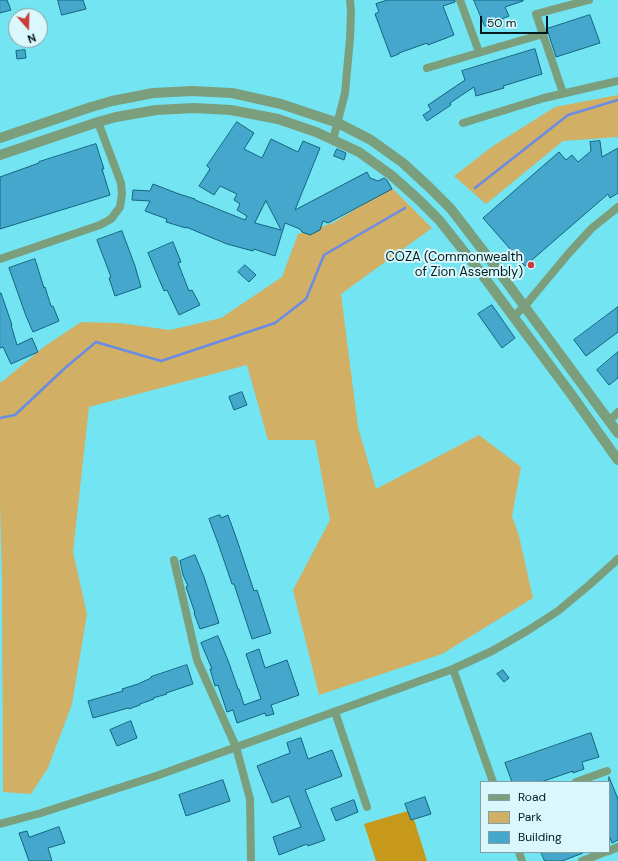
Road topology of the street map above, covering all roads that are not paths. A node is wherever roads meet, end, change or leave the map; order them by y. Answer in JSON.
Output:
{"nodes":[{"id":1,"x":350,"y":0,"type":"edge"},
{"id":2,"x":460,"y":0,"type":"edge"},
{"id":3,"x":589,"y":0,"type":"edge"},
{"id":4,"x":560,"y":4,"type":"edge"},
{"id":5,"x":543,"y":34,"type":"junction"},
{"id":6,"x":479,"y":52,"type":"junction"},
{"id":7,"x":427,"y":68,"type":"dead end"},
{"id":8,"x":618,"y":81,"type":"edge"},
{"id":9,"x":563,"y":93,"type":"junction"},
{"id":10,"x":98,"y":122,"type":"junction"},
{"id":11,"x":338,"y":123,"type":"junction"},
{"id":12,"x":463,"y":123,"type":"dead end"},
{"id":13,"x":0,"y":138,"type":"edge"},
{"id":14,"x":333,"y":140,"type":"junction"},
{"id":15,"x":0,"y":155,"type":"edge"},
{"id":16,"x":618,"y":207,"type":"edge"},
{"id":17,"x":0,"y":259,"type":"edge"},
{"id":18,"x":524,"y":307,"type":"junction"},
{"id":19,"x":514,"y":316,"type":"junction"},
{"id":20,"x":618,"y":412,"type":"edge"},
{"id":21,"x":609,"y":421,"type":"junction"},
{"id":22,"x":618,"y":433,"type":"edge"},
{"id":23,"x":618,"y":460,"type":"edge"},
{"id":24,"x":618,"y":559,"type":"edge"},
{"id":25,"x":174,"y":560,"type":"dead end"},
{"id":26,"x":453,"y":669,"type":"junction"},
{"id":27,"x":335,"y":712,"type":"junction"},
{"id":28,"x":236,"y":747,"type":"junction"},
{"id":29,"x":607,"y":771,"type":"dead end"},
{"id":30,"x":493,"y":781,"type":"edge"},
{"id":31,"x":579,"y":781,"type":"edge"},
{"id":32,"x":367,"y":807,"type":"dead end"},
{"id":33,"x":0,"y":824,"type":"edge"},
{"id":34,"x":602,"y":853,"type":"edge"},
{"id":35,"x":251,"y":861,"type":"edge"},
{"id":36,"x":582,"y":861,"type":"edge"}],
"edges":[{"from":1,"to":11,"type":"street"},
{"from":2,"to":6,"type":"street"},
{"from":3,"to":4,"type":"street"},
{"from":4,"to":5,"type":"street"},
{"from":5,"to":6,"type":"street"},
{"from":5,"to":9,"type":"street"},
{"from":6,"to":7,"type":"street"},
{"from":8,"to":9,"type":"street"},
{"from":9,"to":12,"type":"street"},
{"from":10,"to":14,"type":"street"},
{"from":10,"to":15,"type":"street"},
{"from":10,"to":17,"type":"street"},
{"from":11,"to":13,"type":"street"},
{"from":11,"to":14,"type":"street"},
{"from":11,"to":18,"type":"street"},
{"from":14,"to":19,"type":"street"},
{"from":16,"to":18,"type":"street"},
{"from":18,"to":19,"type":"street"},
{"from":18,"to":21,"type":"street"},
{"from":19,"to":23,"type":"street"},
{"from":20,"to":21,"type":"street"},
{"from":21,"to":22,"type":"street"},
{"from":24,"to":26,"type":"street"},
{"from":25,"to":28,"type":"street"},
{"from":26,"to":27,"type":"street"},
{"from":26,"to":30,"type":"street"},
{"from":27,"to":28,"type":"street"},
{"from":27,"to":32,"type":"street"},
{"from":28,"to":33,"type":"street"},
{"from":28,"to":35,"type":"street"},
{"from":29,"to":31,"type":"street"},
{"from":34,"to":36,"type":"street"}]}
